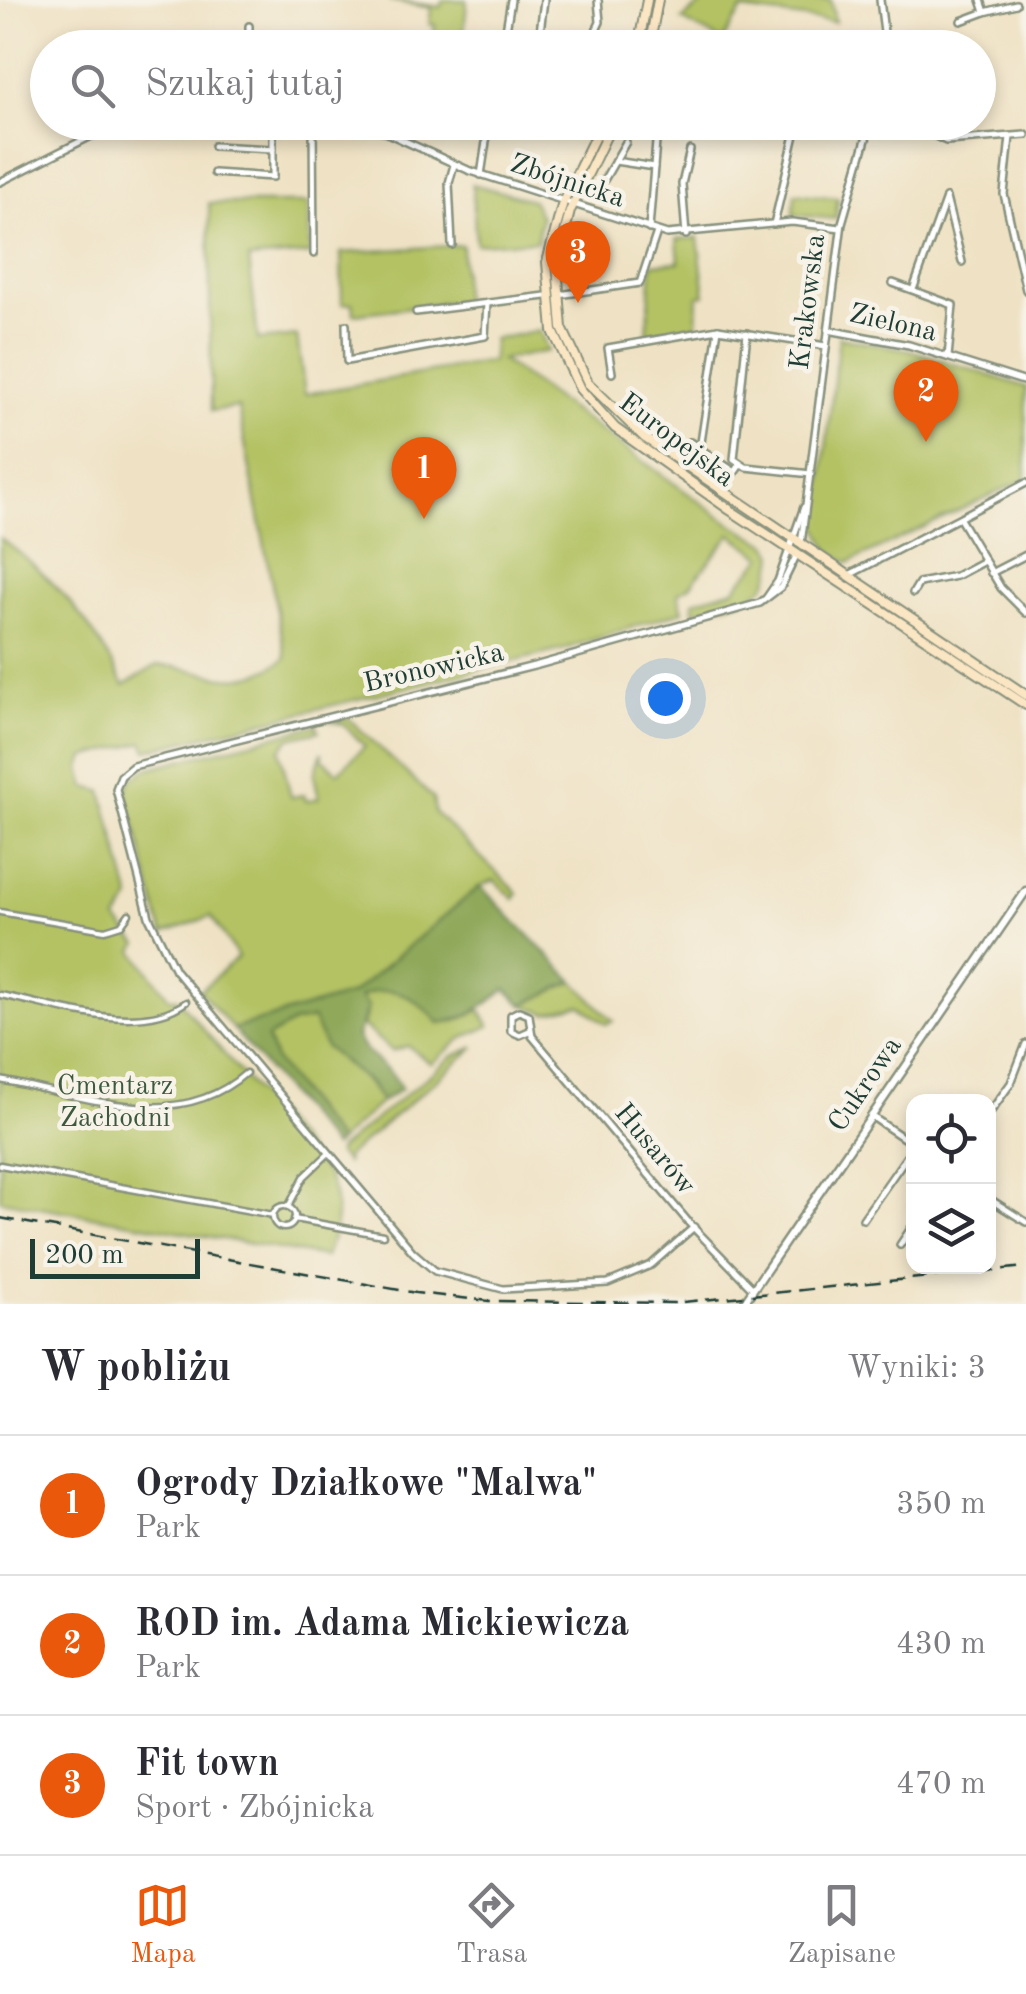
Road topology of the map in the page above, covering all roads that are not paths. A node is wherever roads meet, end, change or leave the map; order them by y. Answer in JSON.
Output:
{"nodes":[{"id":1,"x":511,"y":0,"type":"edge"},
{"id":2,"x":544,"y":0,"type":"edge"},
{"id":3,"x":598,"y":0,"type":"edge"},
{"id":4,"x":648,"y":0,"type":"edge"},
{"id":5,"x":658,"y":0,"type":"edge"},
{"id":6,"x":880,"y":0,"type":"edge"},
{"id":7,"x":981,"y":0,"type":"edge"},
{"id":8,"x":1016,"y":4,"type":"dead end"},
{"id":9,"x":985,"y":12,"type":"junction"},
{"id":10,"x":961,"y":21,"type":"dead end"},
{"id":11,"x":249,"y":26,"type":"dead end"},
{"id":12,"x":249,"y":30,"type":"edge"},
{"id":13,"x":506,"y":30,"type":"edge"},
{"id":14,"x":540,"y":30,"type":"edge"},
{"id":15,"x":596,"y":30,"type":"edge"},
{"id":16,"x":642,"y":30,"type":"edge"},
{"id":17,"x":652,"y":30,"type":"edge"},
{"id":18,"x":884,"y":30,"type":"edge"},
{"id":19,"x":1026,"y":135,"type":"edge"},
{"id":20,"x":1010,"y":137,"type":"junction"},
{"id":21,"x":996,"y":138,"type":"edge"},
{"id":22,"x":83,"y":140,"type":"edge"},
{"id":23,"x":274,"y":140,"type":"edge"},
{"id":24,"x":313,"y":140,"type":"edge"},
{"id":25,"x":401,"y":140,"type":"edge"},
{"id":26,"x":486,"y":140,"type":"edge"},
{"id":27,"x":593,"y":140,"type":"edge"},
{"id":28,"x":604,"y":140,"type":"edge"},
{"id":29,"x":794,"y":140,"type":"edge"},
{"id":30,"x":866,"y":140,"type":"edge"},
{"id":31,"x":626,"y":142,"type":"dead end"},
{"id":32,"x":656,"y":142,"type":"dead end"},
{"id":33,"x":214,"y":146,"type":"dead end"},
{"id":34,"x":274,"y":150,"type":"junction"},
{"id":35,"x":690,"y":150,"type":"dead end"},
{"id":36,"x":615,"y":161,"type":"junction"},
{"id":37,"x":454,"y":165,"type":"junction"},
{"id":38,"x":654,"y":166,"type":"junction"},
{"id":39,"x":214,"y":173,"type":"dead end"},
{"id":40,"x":481,"y":175,"type":"junction"},
{"id":41,"x":0,"y":182,"type":"edge"},
{"id":42,"x":596,"y":194,"type":"dead end"},
{"id":43,"x":563,"y":202,"type":"junction"},
{"id":44,"x":573,"y":205,"type":"junction"},
{"id":45,"x":936,"y":220,"type":"junction"},
{"id":46,"x":952,"y":221,"type":"junction"},
{"id":47,"x":774,"y":224,"type":"junction"},
{"id":48,"x":841,"y":228,"type":"junction"},
{"id":49,"x":653,"y":230,"type":"junction"},
{"id":50,"x":685,"y":231,"type":"junction"},
{"id":51,"x":452,"y":245,"type":"dead end"},
{"id":52,"x":314,"y":254,"type":"dead end"},
{"id":53,"x":962,"y":262,"type":"dead end"},
{"id":54,"x":893,"y":283,"type":"dead end"},
{"id":55,"x":914,"y":288,"type":"junction"},
{"id":56,"x":1026,"y":290,"type":"edge"},
{"id":57,"x":551,"y":296,"type":"junction"},
{"id":58,"x":487,"y":303,"type":"junction"},
{"id":59,"x":416,"y":312,"type":"dead end"},
{"id":60,"x":346,"y":324,"type":"dead end"},
{"id":61,"x":718,"y":329,"type":"junction"},
{"id":62,"x":828,"y":330,"type":"junction"},
{"id":63,"x":747,"y":333,"type":"junction"},
{"id":64,"x":826,"y":346,"type":"junction"},
{"id":65,"x":948,"y":357,"type":"junction"},
{"id":66,"x":612,"y":373,"type":"dead end"},
{"id":67,"x":1026,"y":382,"type":"edge"},
{"id":68,"x":690,"y":442,"type":"dead end"},
{"id":69,"x":700,"y":449,"type":"junction"},
{"id":70,"x":740,"y":465,"type":"junction"},
{"id":71,"x":810,"y":474,"type":"junction"},
{"id":72,"x":1026,"y":483,"type":"edge"},
{"id":73,"x":960,"y":518,"type":"junction"},
{"id":74,"x":797,"y":540,"type":"junction"},
{"id":75,"x":792,"y":550,"type":"junction"},
{"id":76,"x":1026,"y":554,"type":"edge"},
{"id":77,"x":984,"y":561,"type":"junction"},
{"id":78,"x":991,"y":573,"type":"junction"},
{"id":79,"x":851,"y":574,"type":"junction"},
{"id":80,"x":913,"y":593,"type":"dead end"},
{"id":81,"x":1026,"y":613,"type":"edge"},
{"id":82,"x":1026,"y":695,"type":"edge"},
{"id":83,"x":1026,"y":704,"type":"edge"},
{"id":84,"x":1026,"y":890,"type":"edge"},
{"id":85,"x":0,"y":912,"type":"edge"},
{"id":86,"x":128,"y":914,"type":"dead end"},
{"id":87,"x":0,"y":995,"type":"edge"},
{"id":88,"x":186,"y":1002,"type":"dead end"},
{"id":89,"x":528,"y":1032,"type":"junction"},
{"id":90,"x":1026,"y":1044,"type":"edge"},
{"id":91,"x":246,"y":1073,"type":"dead end"},
{"id":92,"x":0,"y":1080,"type":"edge"},
{"id":93,"x":996,"y":1103,"type":"edge"},
{"id":94,"x":871,"y":1116,"type":"junction"},
{"id":95,"x":906,"y":1140,"type":"edge"},
{"id":96,"x":328,"y":1154,"type":"junction"},
{"id":97,"x":906,"y":1157,"type":"edge"},
{"id":98,"x":0,"y":1165,"type":"edge"},
{"id":99,"x":996,"y":1203,"type":"edge"},
{"id":100,"x":288,"y":1207,"type":"junction"},
{"id":101,"x":273,"y":1215,"type":"junction"},
{"id":102,"x":294,"y":1219,"type":"junction"},
{"id":103,"x":863,"y":1219,"type":"dead end"},
{"id":104,"x":1026,"y":1222,"type":"edge"},
{"id":105,"x":694,"y":1227,"type":"junction"},
{"id":106,"x":384,"y":1236,"type":"dead end"},
{"id":107,"x":906,"y":1236,"type":"edge"},
{"id":108,"x":900,"y":1245,"type":"dead end"},
{"id":109,"x":753,"y":1289,"type":"junction"},
{"id":110,"x":743,"y":1304,"type":"edge"}],
"edges":[{"from":1,"to":13,"type":"street"},
{"from":2,"to":14,"type":"street"},
{"from":3,"to":15,"type":"street"},
{"from":4,"to":16,"type":"main road"},
{"from":5,"to":17,"type":"main road"},
{"from":6,"to":18,"type":"street"},
{"from":7,"to":9,"type":"street"},
{"from":8,"to":9,"type":"street"},
{"from":9,"to":10,"type":"street"},
{"from":11,"to":12,"type":"street"},
{"from":19,"to":20,"type":"street"},
{"from":20,"to":21,"type":"street"},
{"from":20,"to":56,"type":"street"},
{"from":22,"to":41,"type":"street"},
{"from":23,"to":34,"type":"street"},
{"from":24,"to":52,"type":"street"},
{"from":25,"to":37,"type":"street","name":"Zbójnicka"},
{"from":26,"to":40,"type":"street"},
{"from":27,"to":43,"type":"main road","name":"Europejska"},
{"from":28,"to":44,"type":"main road","name":"Europejska"},
{"from":29,"to":47,"type":"street"},
{"from":30,"to":48,"type":"street","name":"Krakowska"},
{"from":31,"to":36,"type":"street"},
{"from":32,"to":38,"type":"street","name":"Zbójnicka"},
{"from":33,"to":34,"type":"street"},
{"from":34,"to":39,"type":"street"},
{"from":35,"to":50,"type":"street"},
{"from":36,"to":38,"type":"street","name":"Zbójnicka"},
{"from":36,"to":42,"type":"street"},
{"from":37,"to":40,"type":"street","name":"Zbójnicka"},
{"from":37,"to":51,"type":"street"},
{"from":38,"to":49,"type":"street","name":"Zbójnicka"},
{"from":40,"to":43,"type":"street","name":"Zbójnicka"},
{"from":43,"to":44,"type":"street","name":"Zbójnicka"},
{"from":43,"to":57,"type":"main road","name":"Europejska"},
{"from":44,"to":49,"type":"street","name":"Zbójnicka"},
{"from":44,"to":57,"type":"main road","name":"Europejska"},
{"from":45,"to":46,"type":"street"},
{"from":45,"to":46,"type":"street"},
{"from":45,"to":55,"type":"street","name":"Zielona"},
{"from":46,"to":53,"type":"street"},
{"from":47,"to":48,"type":"street","name":"Zbójnicka"},
{"from":47,"to":50,"type":"street","name":"Zbójnicka"},
{"from":48,"to":62,"type":"street","name":"Krakowska"},
{"from":49,"to":50,"type":"street","name":"Zbójnicka"},
{"from":49,"to":57,"type":"street","name":"Zbójnicka"},
{"from":54,"to":55,"type":"street","name":"Zielona"},
{"from":55,"to":65,"type":"street","name":"Zielona"},
{"from":57,"to":58,"type":"street","name":"Zbójnicka"},
{"from":57,"to":74,"type":"main road","name":"Europejska"},
{"from":57,"to":75,"type":"main road","name":"Europejska"},
{"from":58,"to":59,"type":"street","name":"Zbójnicka"},
{"from":58,"to":60,"type":"street"},
{"from":61,"to":63,"type":"street"},
{"from":61,"to":66,"type":"street"},
{"from":61,"to":69,"type":"street"},
{"from":62,"to":64,"type":"street","name":"Krakowska"},
{"from":62,"to":65,"type":"street","name":"Zielona"},
{"from":63,"to":64,"type":"street"},
{"from":63,"to":70,"type":"street"},
{"from":64,"to":71,"type":"street","name":"Krakowska"},
{"from":65,"to":67,"type":"street","name":"Zielona"},
{"from":68,"to":69,"type":"street"},
{"from":69,"to":70,"type":"street"},
{"from":70,"to":71,"type":"street"},
{"from":71,"to":74,"type":"street","name":"Krakowska"},
{"from":72,"to":73,"type":"street"},
{"from":73,"to":77,"type":"street"},
{"from":73,"to":79,"type":"street"},
{"from":74,"to":75,"type":"street","name":"Krakowska"},
{"from":74,"to":79,"type":"main road"},
{"from":75,"to":83,"type":"main road"},
{"from":75,"to":96,"type":"street","name":"Bronowicka"},
{"from":76,"to":78,"type":"street"},
{"from":77,"to":78,"type":"street"},
{"from":77,"to":80,"type":"street"},
{"from":78,"to":81,"type":"street"},
{"from":79,"to":82,"type":"main road"},
{"from":84,"to":94,"type":"street","name":"Cukrowa"},
{"from":85,"to":86,"type":"street"},
{"from":87,"to":88,"type":"street"},
{"from":89,"to":89,"type":"street"},
{"from":89,"to":105,"type":"street","name":"Husarów"},
{"from":90,"to":93,"type":"street"},
{"from":91,"to":92,"type":"street"},
{"from":94,"to":95,"type":"street"},
{"from":94,"to":109,"type":"street","name":"Cukrowa"},
{"from":96,"to":100,"type":"street"},
{"from":96,"to":105,"type":"street"},
{"from":97,"to":103,"type":"street"},
{"from":98,"to":101,"type":"street"},
{"from":99,"to":104,"type":"street"},
{"from":100,"to":101,"type":"street"},
{"from":100,"to":102,"type":"street"},
{"from":101,"to":102,"type":"street"},
{"from":102,"to":106,"type":"street"},
{"from":105,"to":109,"type":"street","name":"Husarów"},
{"from":107,"to":108,"type":"street"},
{"from":109,"to":110,"type":"street","name":"Cukrowa"}]}
